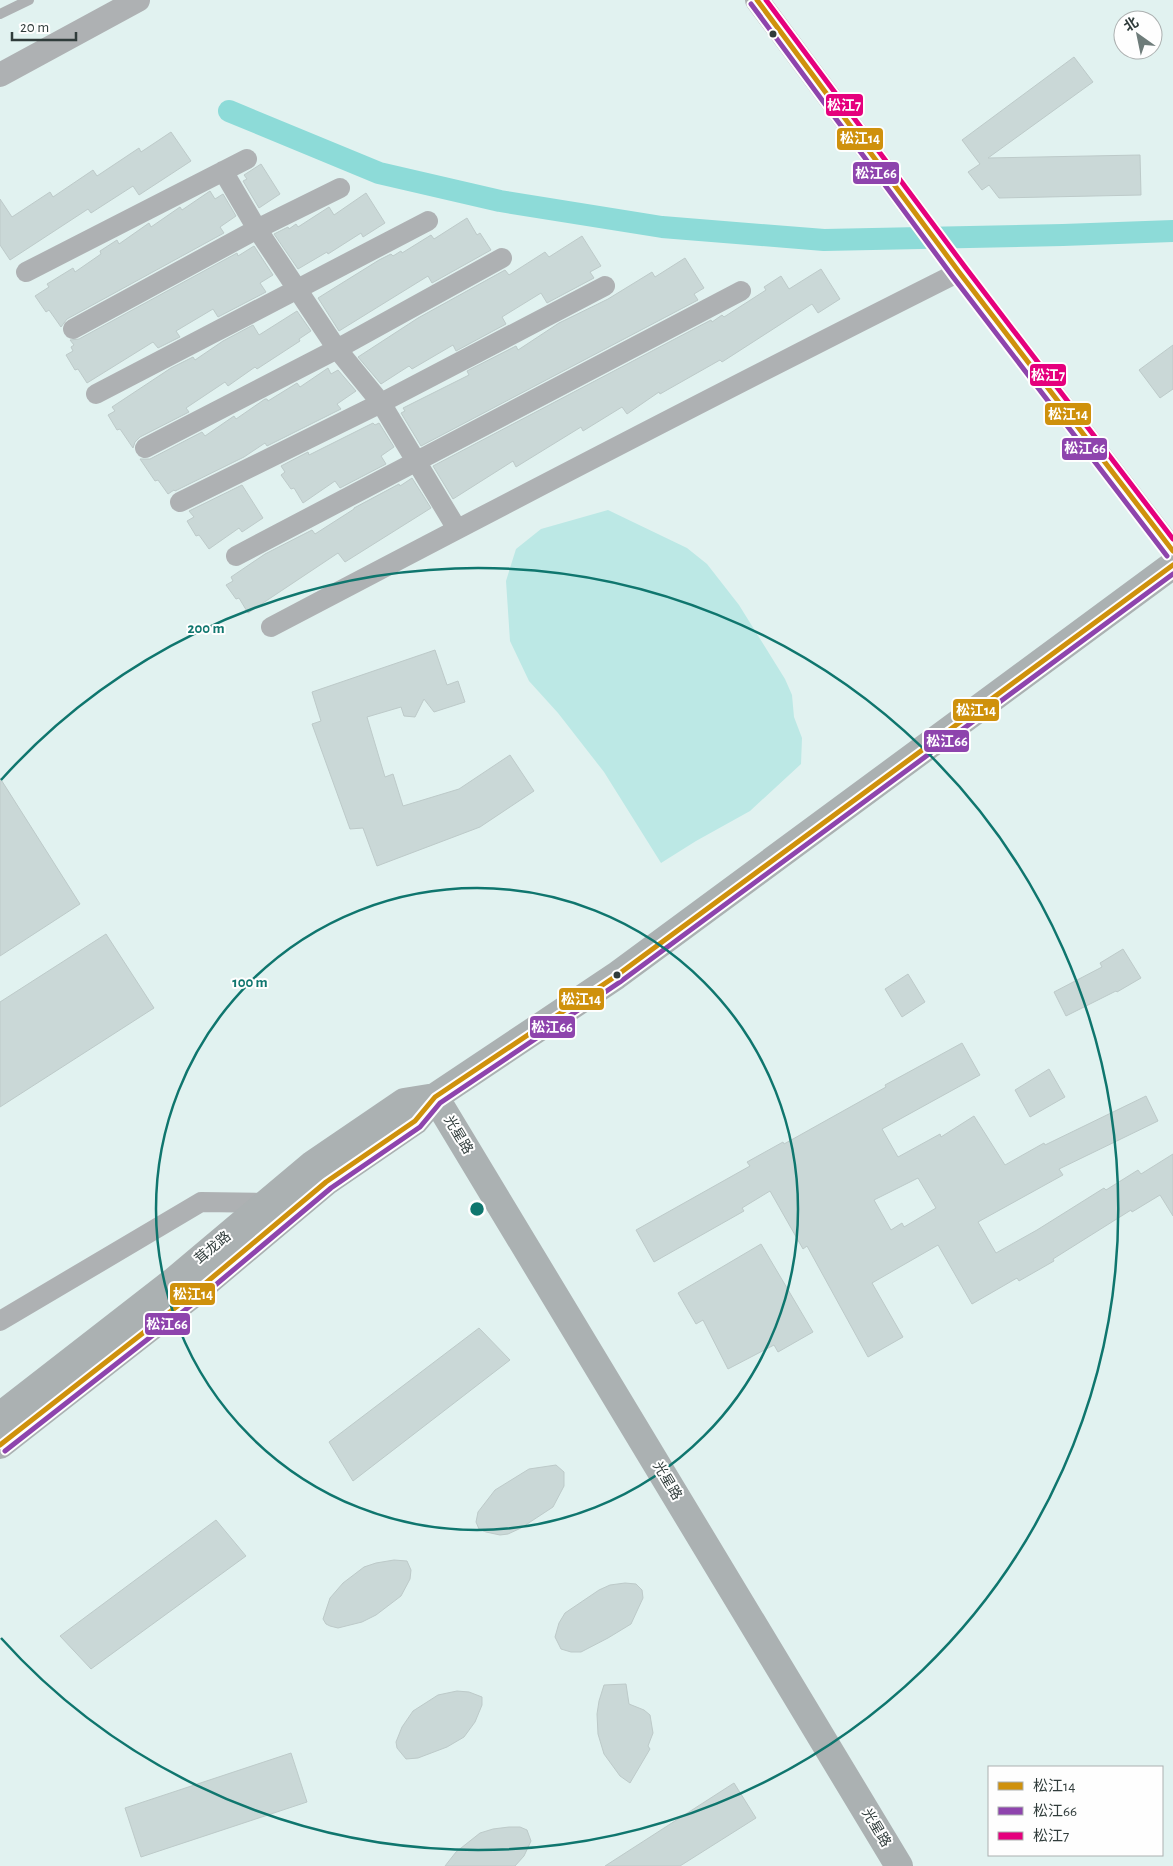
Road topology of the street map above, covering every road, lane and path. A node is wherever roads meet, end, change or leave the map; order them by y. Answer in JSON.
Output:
{"nodes":[{"id":1,"x":28,"y":0,"type":"edge"},
{"id":2,"x":757,"y":0,"type":"edge"},
{"id":3,"x":134,"y":1,"type":"edge"},
{"id":4,"x":0,"y":14,"type":"edge"},
{"id":5,"x":0,"y":75,"type":"edge"},
{"id":6,"x":247,"y":159,"type":"dead end"},
{"id":7,"x":222,"y":171,"type":"junction"},
{"id":8,"x":340,"y":188,"type":"dead end"},
{"id":9,"x":428,"y":221,"type":"dead end"},
{"id":10,"x":257,"y":229,"type":"junction"},
{"id":11,"x":502,"y":258,"type":"dead end"},
{"id":12,"x":26,"y":272,"type":"dead end"},
{"id":13,"x":958,"y":272,"type":"junction"},
{"id":14,"x":605,"y":286,"type":"dead end"},
{"id":15,"x":297,"y":289,"type":"junction"},
{"id":16,"x":741,"y":292,"type":"dead end"},
{"id":17,"x":73,"y":329,"type":"dead end"},
{"id":18,"x":336,"y":349,"type":"junction"},
{"id":19,"x":96,"y":394,"type":"dead end"},
{"id":20,"x":381,"y":403,"type":"junction"},
{"id":21,"x":145,"y":448,"type":"dead end"},
{"id":22,"x":416,"y":462,"type":"junction"},
{"id":23,"x":180,"y":502,"type":"dead end"},
{"id":24,"x":457,"y":529,"type":"junction"},
{"id":25,"x":1173,"y":551,"type":"edge"},
{"id":26,"x":236,"y":556,"type":"dead end"},
{"id":27,"x":1173,"y":566,"type":"edge"},
{"id":28,"x":271,"y":627,"type":"dead end"},
{"id":29,"x":435,"y":1097,"type":"junction"},
{"id":30,"x":267,"y":1203,"type":"junction"},
{"id":31,"x":182,"y":1289,"type":"junction"},
{"id":32,"x":0,"y":1321,"type":"edge"},
{"id":33,"x":0,"y":1416,"type":"edge"},
{"id":34,"x":0,"y":1445,"type":"edge"},
{"id":35,"x":899,"y":1866,"type":"edge"}],
"edges":[{"from":1,"to":4,"type":"lane"},
{"from":2,"to":13,"type":"street"},
{"from":3,"to":5,"type":"street"},
{"from":6,"to":7,"type":"street"},
{"from":7,"to":10,"type":"street"},
{"from":7,"to":12,"type":"street"},
{"from":8,"to":10,"type":"street"},
{"from":9,"to":15,"type":"street"},
{"from":10,"to":15,"type":"street"},
{"from":10,"to":17,"type":"street"},
{"from":11,"to":18,"type":"street"},
{"from":13,"to":24,"type":"street"},
{"from":13,"to":25,"type":"street"},
{"from":14,"to":20,"type":"street"},
{"from":15,"to":18,"type":"street"},
{"from":15,"to":19,"type":"street"},
{"from":16,"to":22,"type":"street"},
{"from":18,"to":20,"type":"street"},
{"from":18,"to":21,"type":"street"},
{"from":20,"to":22,"type":"street"},
{"from":20,"to":23,"type":"street"},
{"from":22,"to":24,"type":"street"},
{"from":22,"to":26,"type":"street"},
{"from":24,"to":28,"type":"street"},
{"from":27,"to":29,"type":"main road","name":"茸龙路"},
{"from":29,"to":30,"type":"main road","name":"茸龙路"},
{"from":29,"to":31,"type":"main road","name":"茸龙路"},
{"from":29,"to":35,"type":"main road","name":"光星路"},
{"from":30,"to":31,"type":"main road","name":"茸龙路"},
{"from":30,"to":32,"type":"street"},
{"from":31,"to":33,"type":"main road","name":"茸龙路"},
{"from":31,"to":34,"type":"main road","name":"茸龙路"}]}
